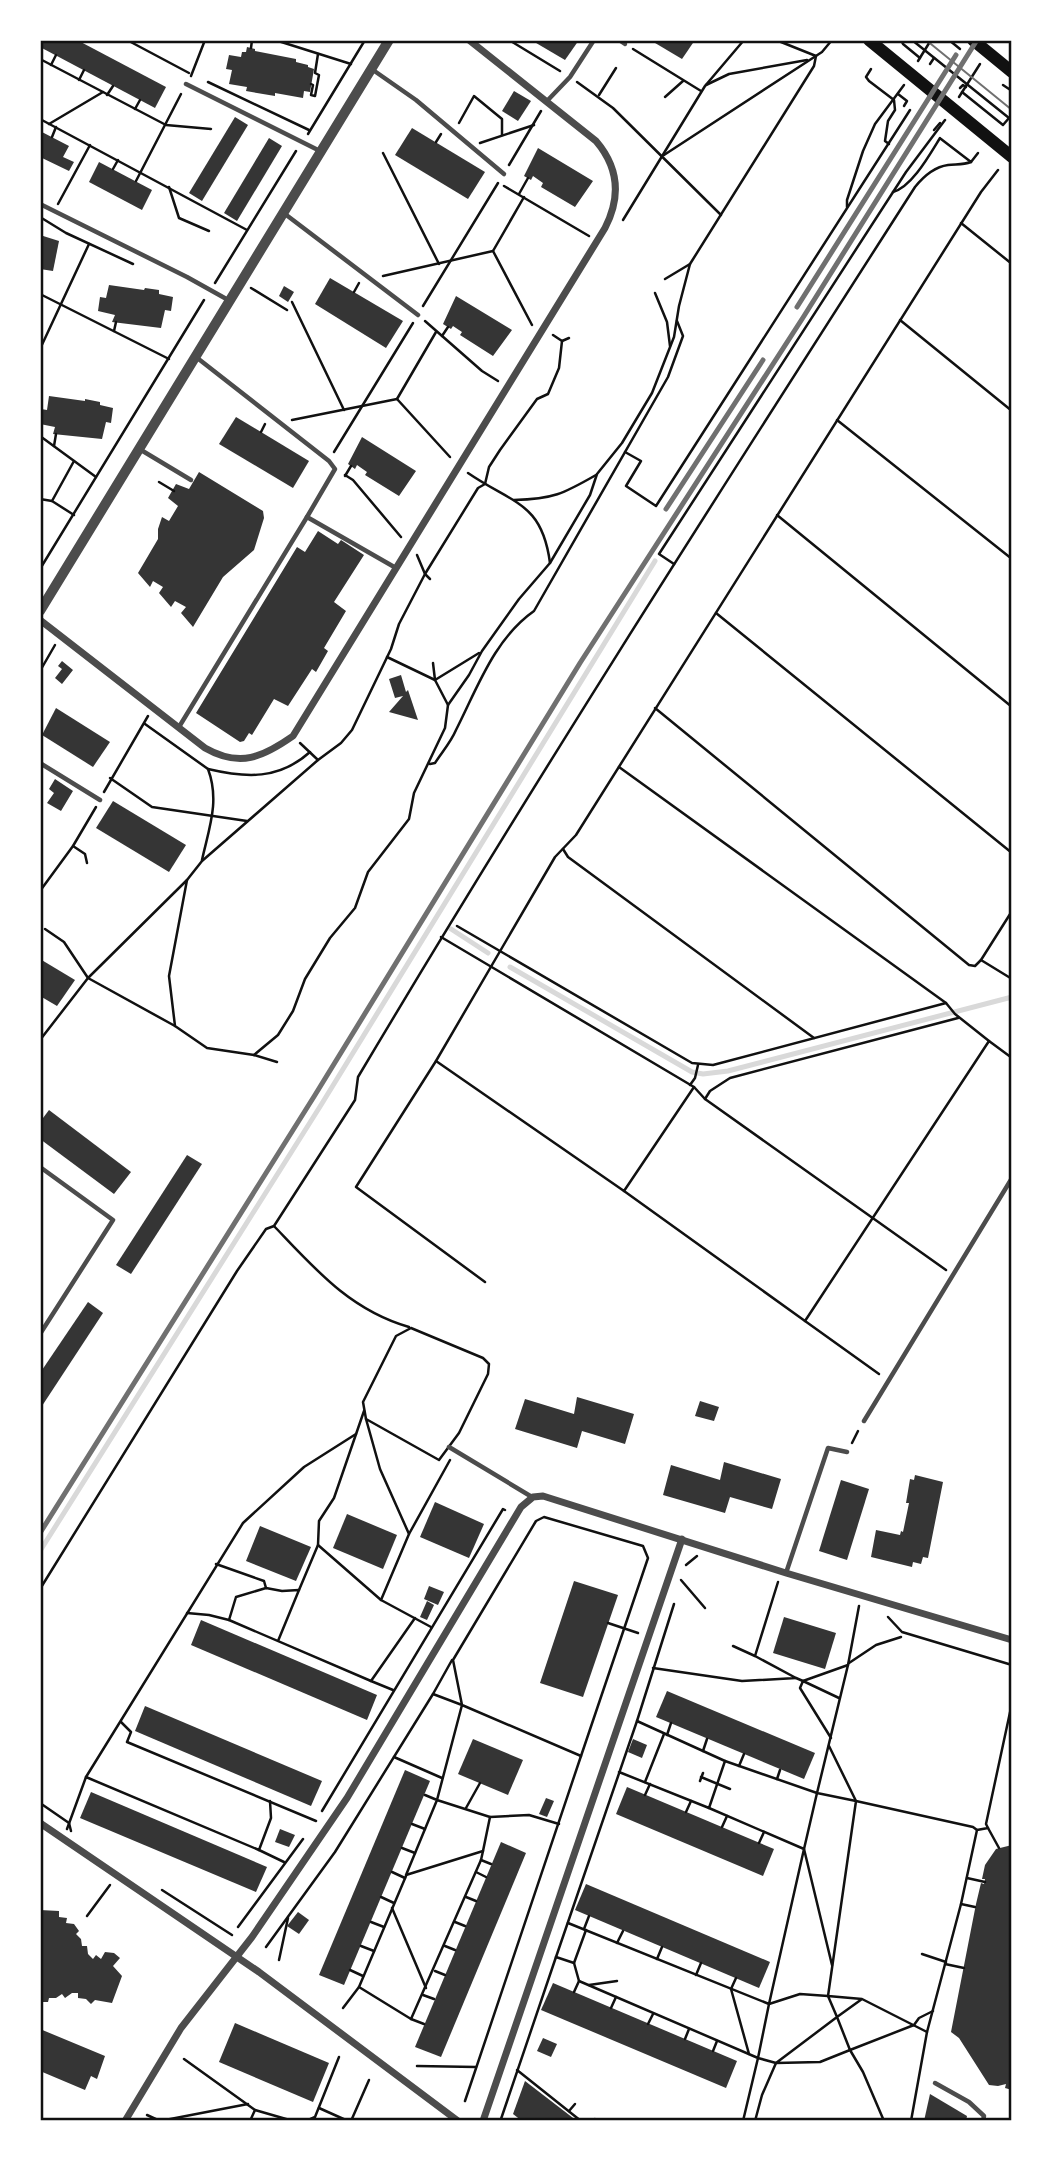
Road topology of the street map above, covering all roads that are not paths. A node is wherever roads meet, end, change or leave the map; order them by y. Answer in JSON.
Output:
{"nodes":[{"id":1,"x":389,"y":40,"type":"edge"},
{"id":2,"x":469,"y":40,"type":"edge"},
{"id":3,"x":594,"y":40,"type":"edge"},
{"id":4,"x":619,"y":40,"type":"edge"},
{"id":5,"x":869,"y":40,"type":"edge"},
{"id":6,"x":973,"y":40,"type":"edge"},
{"id":7,"x":625,"y":44,"type":"road end"},
{"id":8,"x":371,"y":70,"type":"junction"},
{"id":9,"x":1012,"y":72,"type":"edge"},
{"id":10,"x":186,"y":84,"type":"road end"},
{"id":11,"x":547,"y":101,"type":"junction"},
{"id":12,"x":321,"y":152,"type":"junction"},
{"id":13,"x":1012,"y":157,"type":"edge"},
{"id":14,"x":504,"y":174,"type":"road end"},
{"id":15,"x":40,"y":204,"type":"edge"},
{"id":16,"x":284,"y":213,"type":"junction"},
{"id":17,"x":230,"y":301,"type":"junction"},
{"id":18,"x":418,"y":315,"type":"road end"},
{"id":19,"x":196,"y":357,"type":"junction"},
{"id":20,"x":139,"y":449,"type":"junction"},
{"id":21,"x":191,"y":480,"type":"dead end"},
{"id":22,"x":307,"y":517,"type":"junction"},
{"id":23,"x":396,"y":568,"type":"junction"},
{"id":24,"x":40,"y":611,"type":"edge"},
{"id":25,"x":40,"y":620,"type":"edge"},
{"id":26,"x":179,"y":727,"type":"junction"},
{"id":27,"x":40,"y":763,"type":"edge"},
{"id":28,"x":100,"y":800,"type":"dead end"},
{"id":29,"x":40,"y":1167,"type":"edge"},
{"id":30,"x":1012,"y":1178,"type":"edge"},
{"id":31,"x":40,"y":1334,"type":"edge"},
{"id":32,"x":864,"y":1421,"type":"road end"},
{"id":33,"x":449,"y":1447,"type":"road end"},
{"id":34,"x":847,"y":1452,"type":"road end"},
{"id":35,"x":533,"y":1497,"type":"junction"},
{"id":36,"x":682,"y":1539,"type":"junction"},
{"id":37,"x":786,"y":1573,"type":"junction"},
{"id":38,"x":1012,"y":1640,"type":"edge"},
{"id":39,"x":40,"y":1823,"type":"edge"},
{"id":40,"x":236,"y":1956,"type":"junction"},
{"id":41,"x":935,"y":2083,"type":"dead end"},
{"id":42,"x":985,"y":2119,"type":"edge"},
{"id":43,"x":125,"y":2121,"type":"edge"},
{"id":44,"x":458,"y":2121,"type":"edge"},
{"id":45,"x":484,"y":2121,"type":"edge"}],
"edges":[{"from":1,"to":8,"type":"street"},
{"from":2,"to":11,"type":"street"},
{"from":3,"to":11,"type":"lane"},
{"from":4,"to":7,"type":"lane"},
{"from":5,"to":13,"type":"main road"},
{"from":6,"to":9,"type":"main road"},
{"from":8,"to":12,"type":"street"},
{"from":8,"to":14,"type":"lane"},
{"from":10,"to":12,"type":"lane"},
{"from":11,"to":23,"type":"street"},
{"from":12,"to":16,"type":"street"},
{"from":15,"to":17,"type":"lane"},
{"from":16,"to":17,"type":"street"},
{"from":16,"to":18,"type":"lane"},
{"from":17,"to":19,"type":"street"},
{"from":19,"to":20,"type":"street"},
{"from":19,"to":22,"type":"lane"},
{"from":20,"to":21,"type":"lane"},
{"from":20,"to":24,"type":"street"},
{"from":22,"to":23,"type":"lane"},
{"from":22,"to":26,"type":"lane"},
{"from":23,"to":26,"type":"street"},
{"from":25,"to":26,"type":"street"},
{"from":27,"to":28,"type":"lane"},
{"from":29,"to":31,"type":"lane"},
{"from":30,"to":32,"type":"lane"},
{"from":33,"to":35,"type":"lane"},
{"from":34,"to":37,"type":"lane"},
{"from":35,"to":36,"type":"street"},
{"from":35,"to":40,"type":"street"},
{"from":36,"to":37,"type":"street"},
{"from":36,"to":45,"type":"street"},
{"from":37,"to":38,"type":"street"},
{"from":39,"to":40,"type":"street"},
{"from":40,"to":43,"type":"street"},
{"from":40,"to":44,"type":"street"},
{"from":41,"to":42,"type":"lane"}]}
